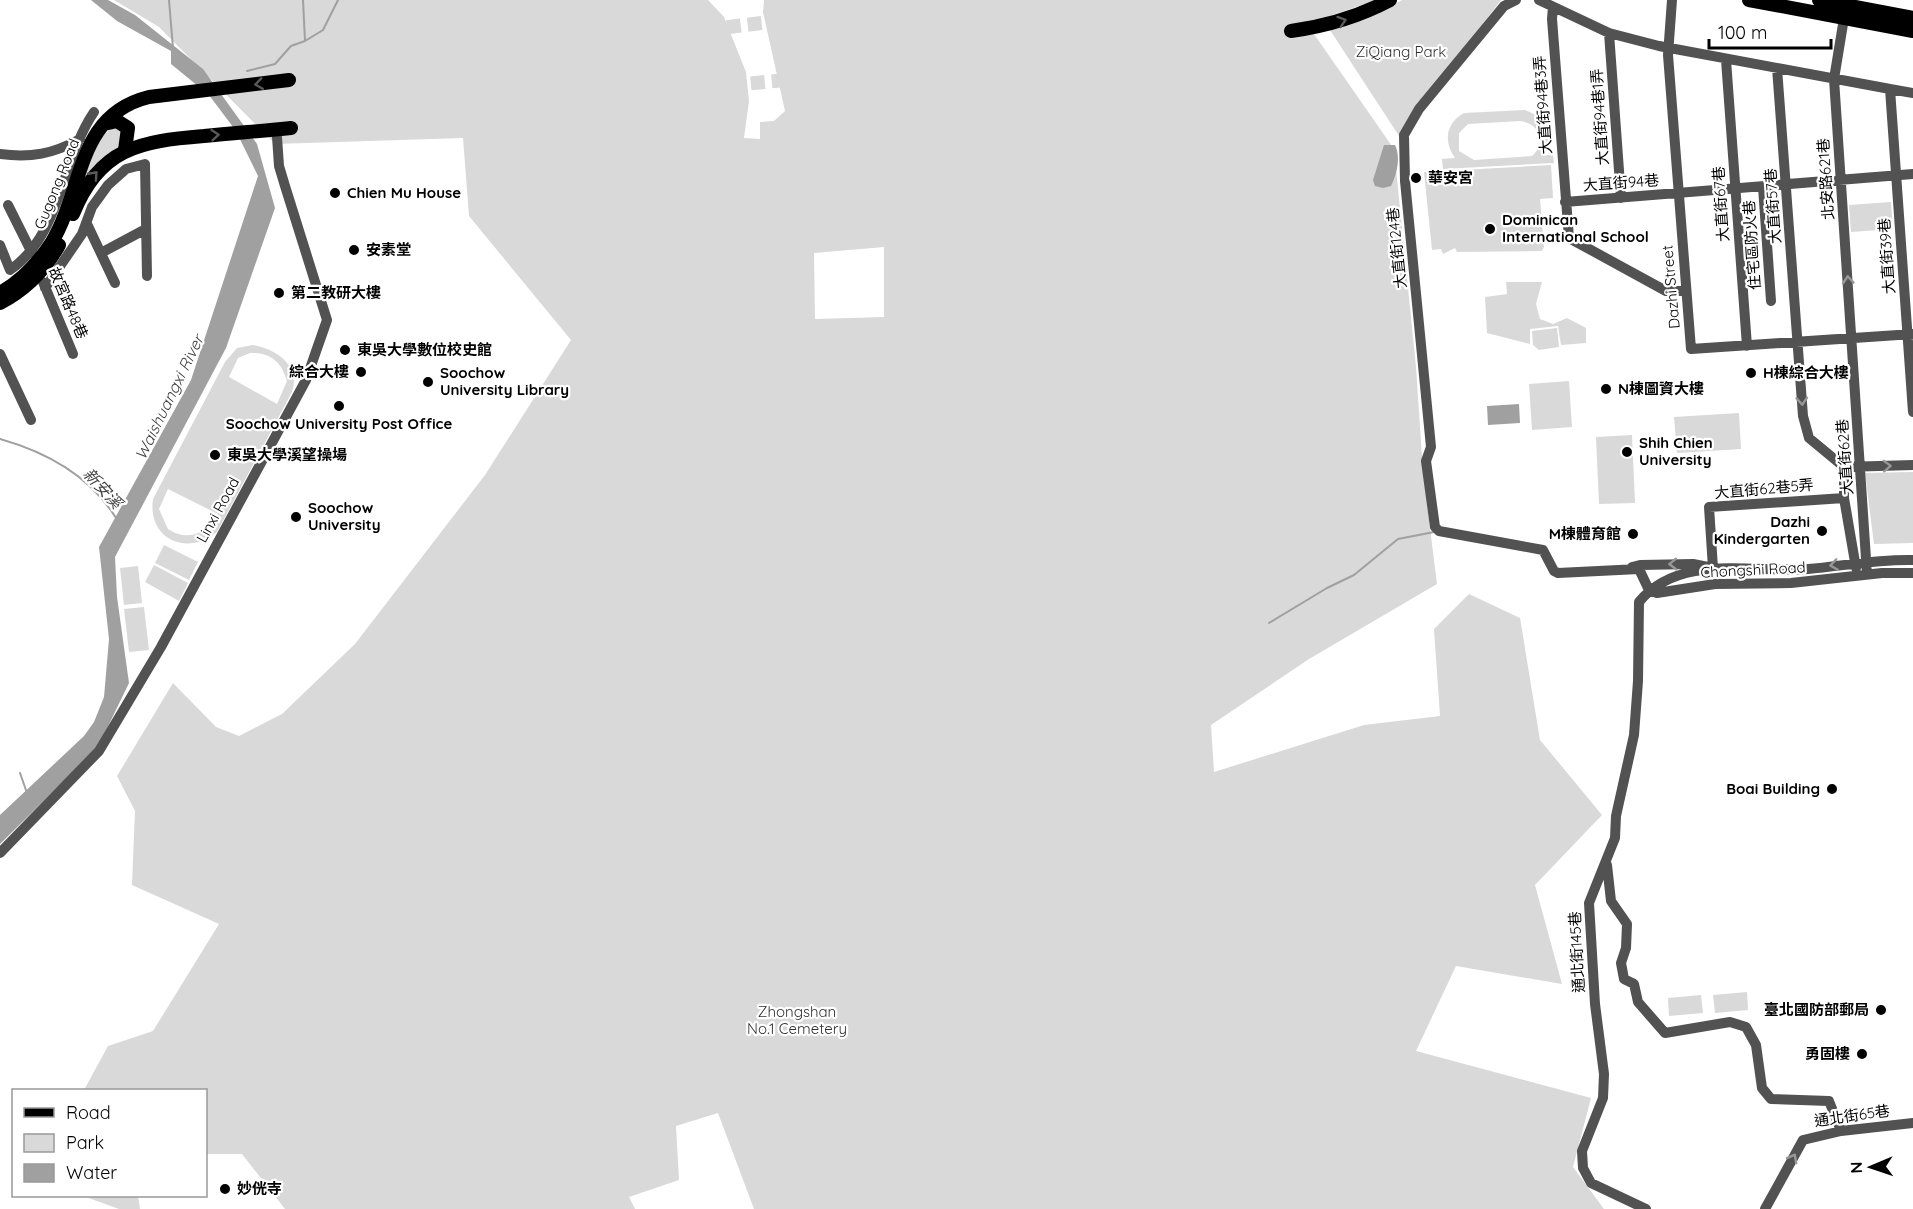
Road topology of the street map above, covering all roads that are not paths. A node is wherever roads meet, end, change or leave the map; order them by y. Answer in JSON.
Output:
{"nodes":[{"id":1,"x":1389,"y":0,"type":"edge"},
{"id":2,"x":1516,"y":0,"type":"edge"},
{"id":3,"x":1539,"y":0,"type":"edge"},
{"id":4,"x":1672,"y":0,"type":"edge"},
{"id":5,"x":1749,"y":0,"type":"edge"},
{"id":6,"x":1819,"y":0,"type":"edge"},
{"id":7,"x":1553,"y":7,"type":"junction"},
{"id":8,"x":1846,"y":8,"type":"edge"},
{"id":9,"x":1913,"y":18,"type":"edge"},
{"id":10,"x":1291,"y":31,"type":"tunnel mouth"},
{"id":11,"x":1913,"y":31,"type":"edge"},
{"id":12,"x":1609,"y":33,"type":"junction"},
{"id":13,"x":1668,"y":48,"type":"junction"},
{"id":14,"x":1726,"y":60,"type":"junction"},
{"id":15,"x":1777,"y":68,"type":"junction"},
{"id":16,"x":1834,"y":79,"type":"junction"},
{"id":17,"x":289,"y":80,"type":"tunnel mouth"},
{"id":18,"x":1890,"y":89,"type":"junction"},
{"id":19,"x":1913,"y":93,"type":"edge"},
{"id":20,"x":94,"y":112,"type":"dead end"},
{"id":21,"x":291,"y":128,"type":"tunnel mouth"},
{"id":22,"x":95,"y":130,"type":"junction"},
{"id":23,"x":277,"y":136,"type":"dead end"},
{"id":24,"x":125,"y":150,"type":"junction"},
{"id":25,"x":0,"y":154,"type":"edge"},
{"id":26,"x":1913,"y":174,"type":"edge"},
{"id":27,"x":1896,"y":176,"type":"junction"},
{"id":28,"x":1841,"y":180,"type":"junction"},
{"id":29,"x":1787,"y":184,"type":"junction"},
{"id":30,"x":1763,"y":187,"type":"junction"},
{"id":31,"x":1735,"y":189,"type":"junction"},
{"id":32,"x":1679,"y":193,"type":"junction"},
{"id":33,"x":1621,"y":198,"type":"junction"},
{"id":34,"x":1565,"y":202,"type":"junction"},
{"id":35,"x":8,"y":205,"type":"dead end"},
{"id":36,"x":87,"y":224,"type":"junction"},
{"id":37,"x":144,"y":230,"type":"junction"},
{"id":38,"x":0,"y":245,"type":"edge"},
{"id":39,"x":101,"y":253,"type":"junction"},
{"id":40,"x":35,"y":262,"type":"junction"},
{"id":41,"x":147,"y":276,"type":"dead end"},
{"id":42,"x":116,"y":283,"type":"dead end"},
{"id":43,"x":45,"y":288,"type":"junction"},
{"id":44,"x":1686,"y":291,"type":"junction"},
{"id":45,"x":0,"y":293,"type":"edge"},
{"id":46,"x":1771,"y":301,"type":"dead end"},
{"id":47,"x":0,"y":303,"type":"edge"},
{"id":48,"x":1910,"y":334,"type":"edge"},
{"id":49,"x":1852,"y":338,"type":"junction"},
{"id":50,"x":1797,"y":342,"type":"junction"},
{"id":51,"x":1747,"y":346,"type":"junction"},
{"id":52,"x":0,"y":354,"type":"edge"},
{"id":53,"x":73,"y":354,"type":"dead end"},
{"id":54,"x":1913,"y":412,"type":"edge"},
{"id":55,"x":31,"y":420,"type":"dead end"},
{"id":56,"x":1913,"y":465,"type":"edge"},
{"id":57,"x":1844,"y":467,"type":"junction"},
{"id":58,"x":1861,"y":467,"type":"junction"},
{"id":59,"x":1844,"y":498,"type":"junction"},
{"id":60,"x":1913,"y":560,"type":"edge"},
{"id":61,"x":1867,"y":561,"type":"junction"},
{"id":62,"x":1855,"y":562,"type":"junction"},
{"id":63,"x":1632,"y":568,"type":"junction"},
{"id":64,"x":1713,"y":568,"type":"junction"},
{"id":65,"x":1913,"y":573,"type":"edge"},
{"id":66,"x":1862,"y":575,"type":"junction"},
{"id":67,"x":1649,"y":590,"type":"junction"},
{"id":68,"x":0,"y":853,"type":"edge"},
{"id":69,"x":1607,"y":863,"type":"junction"},
{"id":70,"x":1913,"y":1123,"type":"edge"},
{"id":71,"x":1841,"y":1131,"type":"junction"},
{"id":72,"x":1646,"y":1209,"type":"edge"},
{"id":73,"x":1765,"y":1209,"type":"edge"}],
"edges":[{"from":10,"to":1,"type":"main road","one_way":true},
{"from":2,"to":63,"type":"street","name":"大直街124巷"},
{"from":3,"to":7,"type":"street"},
{"from":4,"to":13,"type":"street","name":"Dazhi Street"},
{"from":5,"to":8,"type":"main road"},
{"from":6,"to":8,"type":"main road"},
{"from":7,"to":12,"type":"street"},
{"from":7,"to":34,"type":"street","name":"大直街94巷3弄"},
{"from":8,"to":9,"type":"main road"},
{"from":8,"to":11,"type":"main road"},
{"from":8,"to":16,"type":"street","name":"北安路621巷"},
{"from":12,"to":13,"type":"street"},
{"from":12,"to":33,"type":"street","name":"大直街94巷1弄"},
{"from":13,"to":14,"type":"street"},
{"from":13,"to":32,"type":"street","name":"Dazhi Street"},
{"from":14,"to":15,"type":"street"},
{"from":14,"to":31,"type":"street","name":"大直街67巷"},
{"from":15,"to":16,"type":"street"},
{"from":15,"to":29,"type":"street","name":"大直街57巷"},
{"from":16,"to":18,"type":"street"},
{"from":16,"to":28,"type":"street","name":"北安路621巷"},
{"from":17,"to":22,"type":"main road","name":"Gugong Road","one_way":true},
{"from":18,"to":19,"type":"street"},
{"from":18,"to":27,"type":"street","name":"大直街39巷"},
{"from":20,"to":40,"type":"street"},
{"from":24,"to":21,"type":"main road","name":"Gugong Road","one_way":true},
{"from":22,"to":24,"type":"main road"},
{"from":22,"to":25,"type":"street"},
{"from":22,"to":40,"type":"main road","name":"Gugong Road"},
{"from":23,"to":68,"type":"street","name":"Linxi Road"},
{"from":40,"to":24,"type":"main road","name":"Gugong Road","one_way":true},
{"from":26,"to":27,"type":"street","name":"大直街94巷"},
{"from":27,"to":28,"type":"street","name":"大直街94巷"},
{"from":27,"to":48,"type":"street","name":"大直街39巷"},
{"from":28,"to":29,"type":"street","name":"大直街94巷"},
{"from":49,"to":28,"type":"street","name":"北安路621巷","one_way":true},
{"from":29,"to":30,"type":"street","name":"大直街94巷"},
{"from":29,"to":50,"type":"street","name":"大直街57巷"},
{"from":30,"to":31,"type":"street","name":"大直街94巷"},
{"from":30,"to":46,"type":"street","name":"住宅區防火巷"},
{"from":31,"to":32,"type":"street","name":"大直街94巷"},
{"from":31,"to":51,"type":"street","name":"大直街67巷"},
{"from":32,"to":33,"type":"street","name":"大直街94巷"},
{"from":32,"to":44,"type":"street","name":"Dazhi Street"},
{"from":33,"to":34,"type":"street","name":"大直街94巷"},
{"from":34,"to":44,"type":"street","name":"大直街94巷3弄"},
{"from":35,"to":40,"type":"street","name":"故宮路48巷"},
{"from":36,"to":37,"type":"street"},
{"from":36,"to":39,"type":"street"},
{"from":36,"to":43,"type":"street"},
{"from":37,"to":39,"type":"street"},
{"from":37,"to":41,"type":"street"},
{"from":38,"to":40,"type":"street"},
{"from":39,"to":42,"type":"street"},
{"from":40,"to":43,"type":"street","name":"故宮路48巷"},
{"from":40,"to":45,"type":"main road","name":"Gugong Road"},
{"from":40,"to":47,"type":"main road","name":"Gugong Road"},
{"from":43,"to":53,"type":"street","name":"故宮路48巷"},
{"from":44,"to":51,"type":"street","name":"Dazhi Street"},
{"from":48,"to":49,"type":"street","name":"Dazhi Street"},
{"from":48,"to":54,"type":"street","name":"大直街39巷"},
{"from":49,"to":50,"type":"street","name":"Dazhi Street"},
{"from":49,"to":58,"type":"street","name":"大直街62巷"},
{"from":50,"to":51,"type":"street","name":"Dazhi Street"},
{"from":50,"to":57,"type":"street","name":"大直街57巷","one_way":true},
{"from":52,"to":55,"type":"street"},
{"from":58,"to":56,"type":"street","one_way":true},
{"from":57,"to":58,"type":"street"},
{"from":57,"to":59,"type":"street"},
{"from":58,"to":61,"type":"street","name":"大直街62巷"},
{"from":59,"to":62,"type":"street"},
{"from":59,"to":64,"type":"street","name":"大直街62巷5弄"},
{"from":60,"to":61,"type":"street","name":"Chongshi Road"},
{"from":61,"to":62,"type":"street","name":"Chongshi Road"},
{"from":61,"to":66,"type":"street","name":"大直街62巷"},
{"from":62,"to":64,"type":"street","name":"Chongshi Road","one_way":true},
{"from":62,"to":66,"type":"street"},
{"from":64,"to":63,"type":"street","one_way":true},
{"from":63,"to":67,"type":"street"},
{"from":64,"to":67,"type":"street","name":"Chongshi Road"},
{"from":65,"to":66,"type":"street","name":"Chongshi Road"},
{"from":66,"to":67,"type":"street","name":"Chongshi Road"},
{"from":67,"to":69,"type":"street","name":"通北街145巷"},
{"from":69,"to":71,"type":"street"},
{"from":69,"to":72,"type":"street","name":"通北街145巷"},
{"from":70,"to":71,"type":"street","name":"通北街65巷"},
{"from":73,"to":71,"type":"street","name":"通北街65巷","one_way":true}]}
